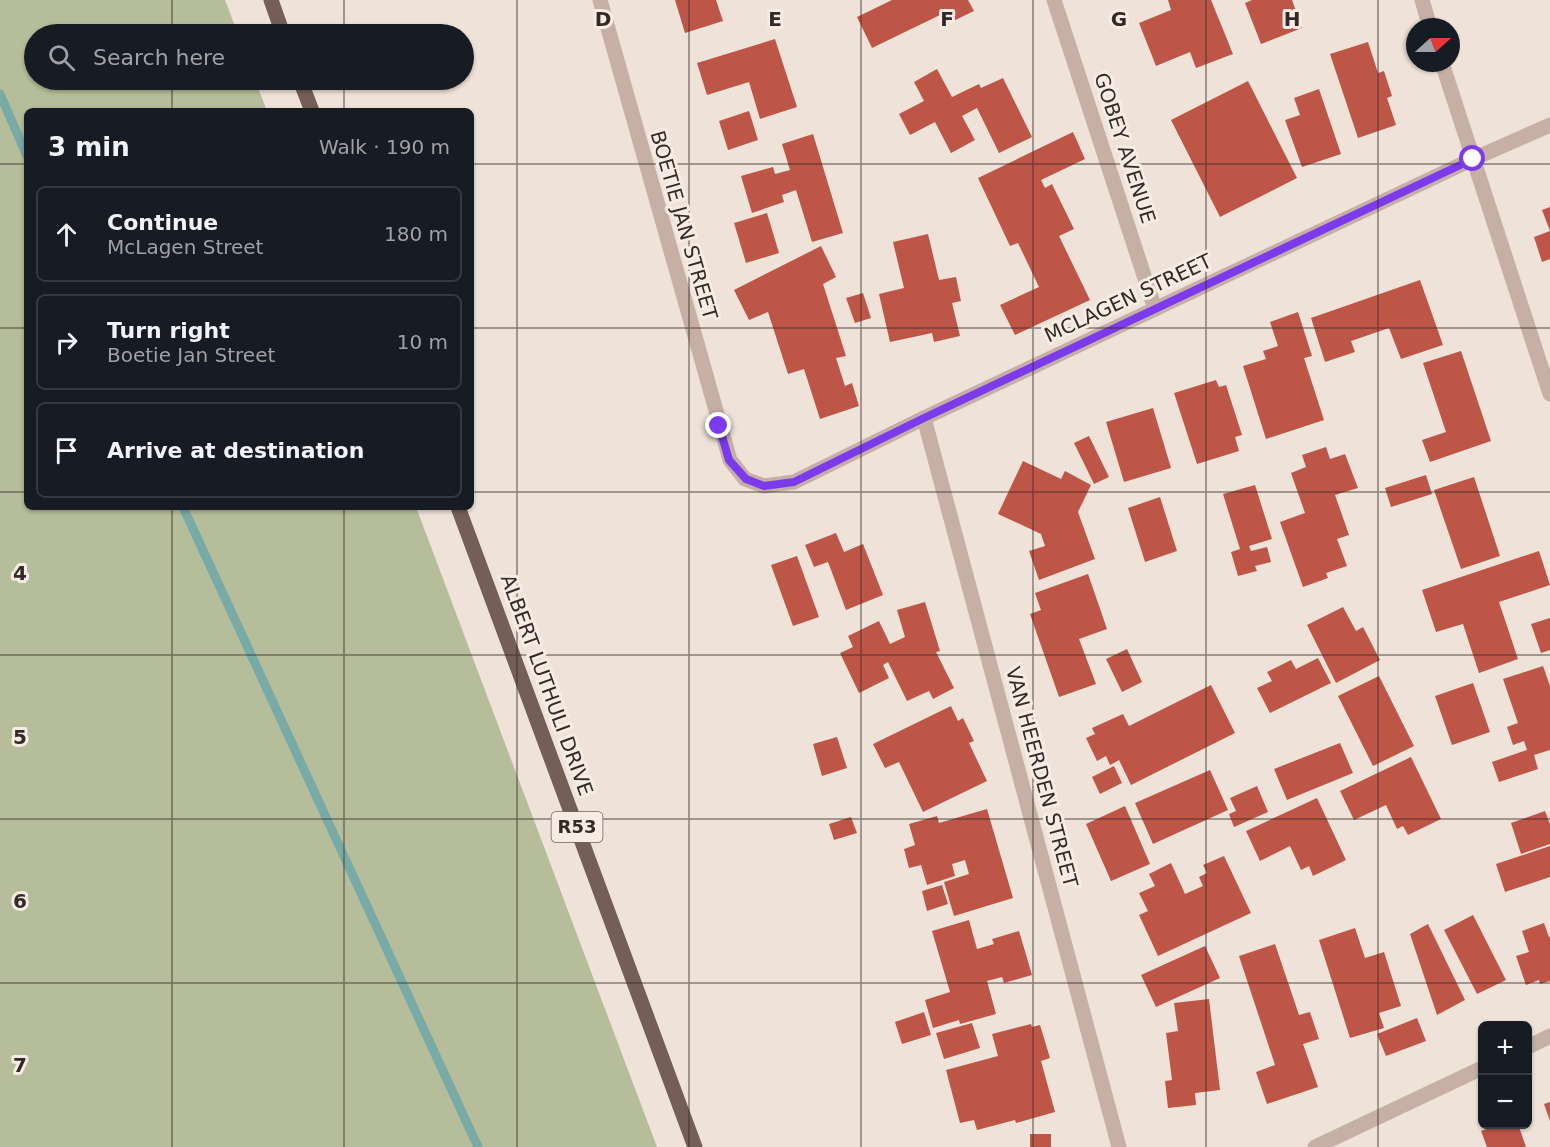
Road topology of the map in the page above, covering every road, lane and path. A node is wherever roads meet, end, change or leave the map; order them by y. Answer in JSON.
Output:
{"nodes":[{"id":1,"x":271,"y":0,"type":"edge"},
{"id":2,"x":600,"y":0,"type":"edge"},
{"id":3,"x":1054,"y":0,"type":"edge"},
{"id":4,"x":1422,"y":0,"type":"edge"},
{"id":5,"x":1427,"y":18,"type":"edge"},
{"id":6,"x":279,"y":24,"type":"edge"},
{"id":7,"x":1445,"y":72,"type":"edge"},
{"id":8,"x":304,"y":90,"type":"edge"},
{"id":9,"x":311,"y":108,"type":"edge"},
{"id":10,"x":1550,"y":125,"type":"edge"},
{"id":11,"x":1473,"y":159,"type":"junction"},
{"id":12,"x":1155,"y":309,"type":"junction"},
{"id":13,"x":1550,"y":394,"type":"edge"},
{"id":14,"x":924,"y":418,"type":"junction"},
{"id":15,"x":729,"y":460,"type":"joint"},
{"id":16,"x":459,"y":510,"type":"edge"},
{"id":17,"x":1550,"y":1036,"type":"edge"},
{"id":18,"x":1532,"y":1045,"type":"edge"},
{"id":19,"x":1478,"y":1070,"type":"edge"},
{"id":20,"x":695,"y":1147,"type":"edge"},
{"id":21,"x":1119,"y":1147,"type":"edge"},
{"id":22,"x":1315,"y":1147,"type":"edge"}],
"edges":[{"from":1,"to":6,"type":"main road"},
{"from":2,"to":15,"type":"street","name":"BOETIE JAN STREET"},
{"from":3,"to":12,"type":"street","name":"GOBEY AVENUE"},
{"from":4,"to":5,"type":"street"},
{"from":7,"to":11,"type":"street"},
{"from":8,"to":9,"type":"main road"},
{"from":10,"to":11,"type":"street","name":"MCLAGEN STREET"},
{"from":11,"to":12,"type":"street","name":"MCLAGEN STREET"},
{"from":11,"to":13,"type":"street"},
{"from":12,"to":14,"type":"street","name":"MCLAGEN STREET"},
{"from":14,"to":15,"type":"street","name":"MCLAGEN STREET"},
{"from":14,"to":21,"type":"street","name":"VAN HEERDEN STREET"},
{"from":16,"to":20,"type":"main road","name":"ALBERT LUTHULI DRIVE","number":"R53"},
{"from":17,"to":18,"type":"street"},
{"from":19,"to":22,"type":"street"}]}
